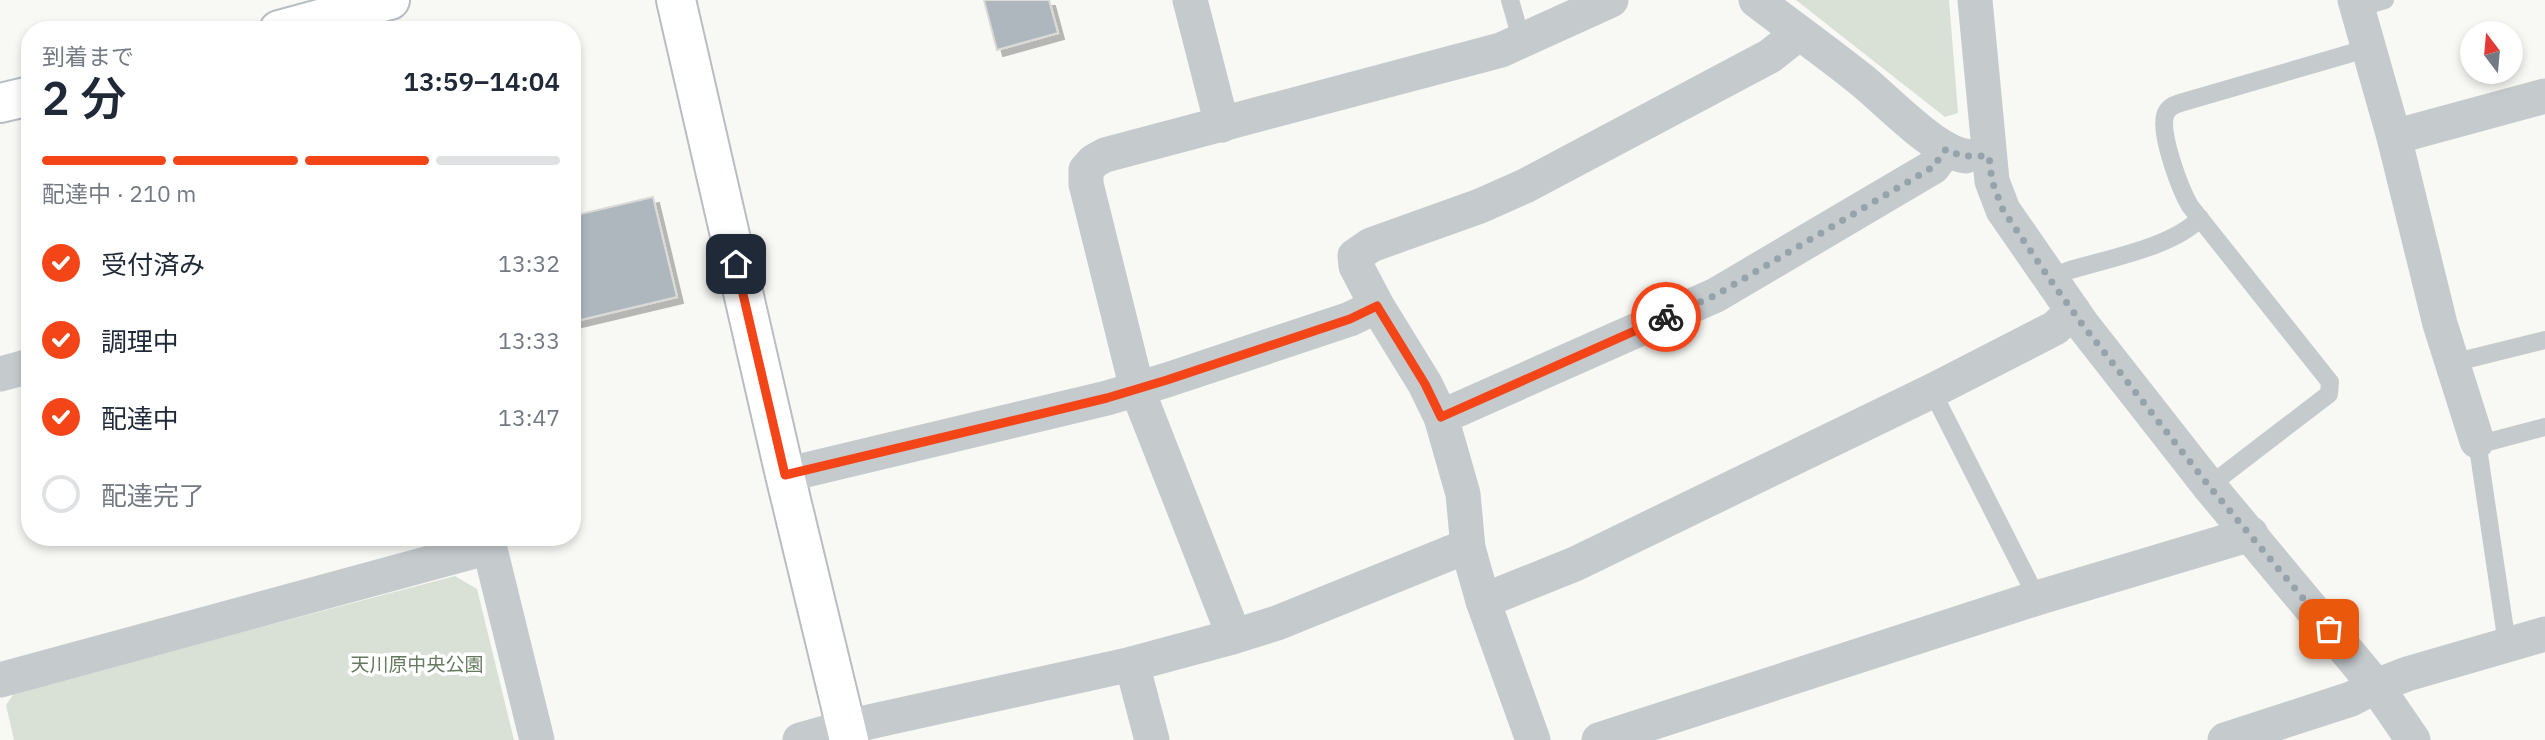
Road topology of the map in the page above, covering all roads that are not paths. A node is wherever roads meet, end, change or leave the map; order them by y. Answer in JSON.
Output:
{"nodes":[{"id":1,"x":390,"y":0,"type":"edge"},
{"id":2,"x":676,"y":0,"type":"edge"},
{"id":3,"x":1190,"y":0,"type":"edge"},
{"id":4,"x":1510,"y":0,"type":"edge"},
{"id":5,"x":1611,"y":0,"type":"edge"},
{"id":6,"x":1756,"y":0,"type":"edge"},
{"id":7,"x":1975,"y":0,"type":"edge"},
{"id":8,"x":2366,"y":3,"type":"edge"},
{"id":9,"x":312,"y":21,"type":"edge"},
{"id":10,"x":1799,"y":33,"type":"junction"},
{"id":11,"x":1521,"y":43,"type":"junction"},
{"id":12,"x":2369,"y":48,"type":"junction"},
{"id":13,"x":2545,"y":96,"type":"edge"},
{"id":14,"x":21,"y":98,"type":"edge"},
{"id":15,"x":0,"y":103,"type":"edge"},
{"id":16,"x":1222,"y":125,"type":"junction"},
{"id":17,"x":2394,"y":137,"type":"junction"},
{"id":18,"x":1946,"y":149,"type":"junction"},
{"id":19,"x":1989,"y":156,"type":"junction"},
{"id":20,"x":2200,"y":218,"type":"junction"},
{"id":21,"x":2051,"y":281,"type":"junction"},
{"id":22,"x":1377,"y":306,"type":"junction"},
{"id":23,"x":2073,"y":312,"type":"junction"},
{"id":24,"x":2545,"y":340,"type":"edge"},
{"id":25,"x":2452,"y":363,"type":"junction"},
{"id":26,"x":21,"y":368,"type":"edge"},
{"id":27,"x":0,"y":374,"type":"edge"},
{"id":28,"x":1137,"y":389,"type":"junction"},
{"id":29,"x":1932,"y":391,"type":"junction"},
{"id":30,"x":1441,"y":417,"type":"junction"},
{"id":31,"x":2545,"y":427,"type":"edge"},
{"id":32,"x":2477,"y":441,"type":"junction"},
{"id":33,"x":785,"y":475,"type":"junction"},
{"id":34,"x":2209,"y":486,"type":"junction"},
{"id":35,"x":2251,"y":534,"type":"junction"},
{"id":36,"x":474,"y":546,"type":"edge"},
{"id":37,"x":489,"y":546,"type":"edge"},
{"id":38,"x":1468,"y":548,"type":"junction"},
{"id":39,"x":2037,"y":598,"type":"junction"},
{"id":40,"x":1483,"y":601,"type":"junction"},
{"id":41,"x":2545,"y":634,"type":"edge"},
{"id":42,"x":1233,"y":638,"type":"junction"},
{"id":43,"x":2507,"y":644,"type":"junction"},
{"id":44,"x":1132,"y":664,"type":"junction"},
{"id":45,"x":0,"y":680,"type":"edge"},
{"id":46,"x":2376,"y":686,"type":"junction"},
{"id":47,"x":848,"y":734,"type":"edge"},
{"id":48,"x":537,"y":740,"type":"edge"},
{"id":49,"x":800,"y":740,"type":"edge"},
{"id":50,"x":1152,"y":740,"type":"edge"},
{"id":51,"x":1533,"y":740,"type":"edge"},
{"id":52,"x":1599,"y":740,"type":"edge"},
{"id":53,"x":2225,"y":740,"type":"edge"},
{"id":54,"x":2413,"y":740,"type":"edge"}],
"edges":[{"from":1,"to":9,"type":"street"},
{"from":2,"to":33,"type":"street"},
{"from":3,"to":16,"type":"street"},
{"from":4,"to":11,"type":"lane"},
{"from":5,"to":11,"type":"street"},
{"from":6,"to":10,"type":"street"},
{"from":7,"to":19,"type":"street"},
{"from":8,"to":12,"type":"street"},
{"from":10,"to":18,"type":"street"},
{"from":10,"to":22,"type":"street"},
{"from":11,"to":16,"type":"street"},
{"from":12,"to":17,"type":"street"},
{"from":12,"to":20,"type":"lane"},
{"from":13,"to":17,"type":"street"},
{"from":14,"to":15,"type":"street"},
{"from":16,"to":28,"type":"street"},
{"from":17,"to":25,"type":"street"},
{"from":18,"to":19,"type":"street"},
{"from":18,"to":30,"type":"street"},
{"from":19,"to":21,"type":"street"},
{"from":20,"to":21,"type":"lane"},
{"from":20,"to":34,"type":"lane"},
{"from":21,"to":23,"type":"street"},
{"from":22,"to":28,"type":"street"},
{"from":22,"to":30,"type":"street"},
{"from":23,"to":29,"type":"street"},
{"from":23,"to":34,"type":"street"},
{"from":24,"to":25,"type":"lane"},
{"from":25,"to":32,"type":"street"},
{"from":26,"to":27,"type":"street"},
{"from":28,"to":33,"type":"street"},
{"from":28,"to":42,"type":"street"},
{"from":29,"to":39,"type":"lane"},
{"from":29,"to":40,"type":"street"},
{"from":30,"to":38,"type":"street"},
{"from":31,"to":32,"type":"lane"},
{"from":32,"to":43,"type":"lane"},
{"from":33,"to":47,"type":"street"},
{"from":34,"to":35,"type":"street"},
{"from":35,"to":39,"type":"street"},
{"from":35,"to":46,"type":"street"},
{"from":36,"to":45,"type":"street"},
{"from":37,"to":48,"type":"street"},
{"from":38,"to":40,"type":"street"},
{"from":38,"to":42,"type":"street"},
{"from":39,"to":52,"type":"street"},
{"from":40,"to":51,"type":"street"},
{"from":41,"to":43,"type":"street"},
{"from":42,"to":44,"type":"street"},
{"from":43,"to":46,"type":"street"},
{"from":44,"to":47,"type":"street"},
{"from":44,"to":50,"type":"street"},
{"from":46,"to":53,"type":"street"},
{"from":46,"to":54,"type":"street"},
{"from":47,"to":49,"type":"street"}]}
